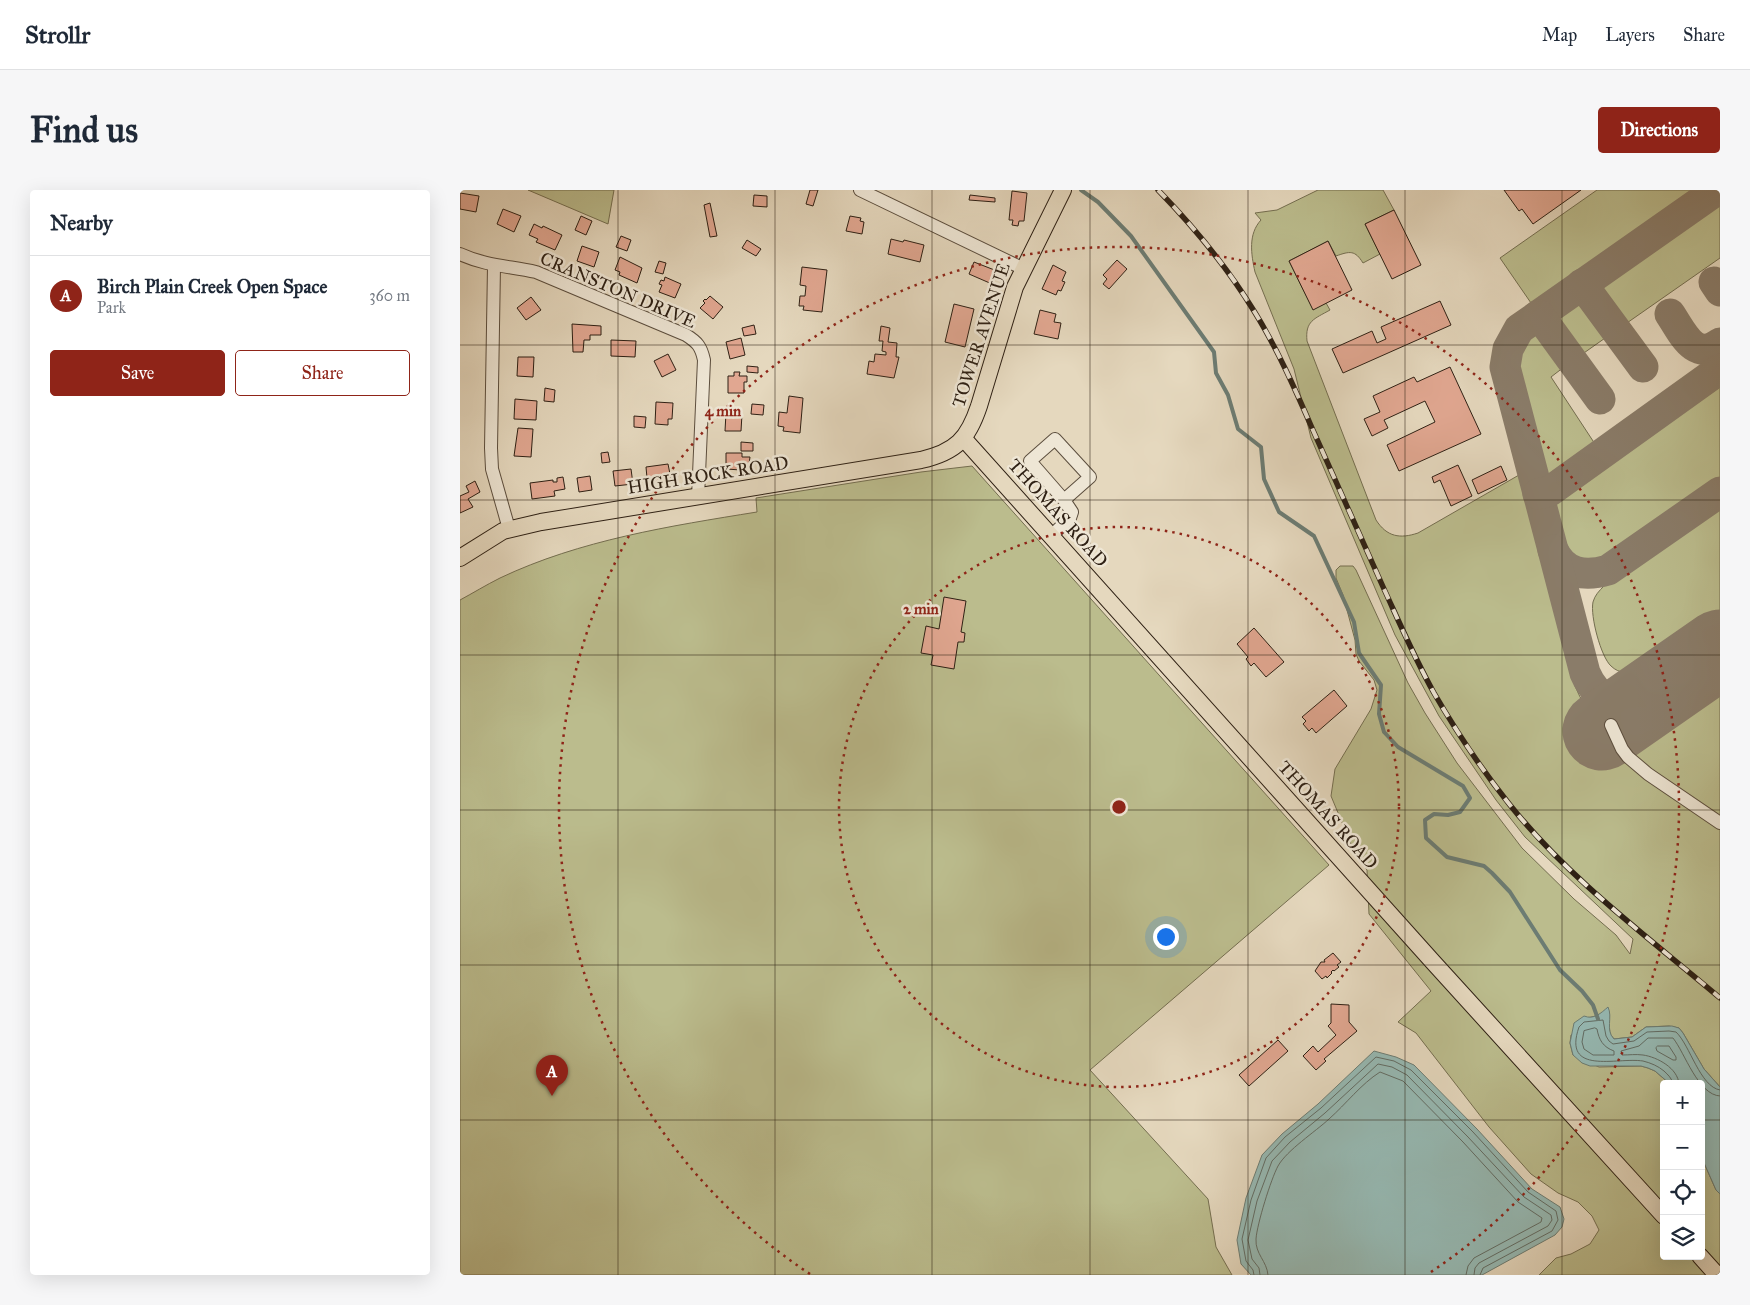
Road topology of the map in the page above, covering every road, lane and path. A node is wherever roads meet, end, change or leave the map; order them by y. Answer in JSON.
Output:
{"nodes":[{"id":1,"x":860,"y":190,"type":"edge"},
{"id":2,"x":1063,"y":190,"type":"edge"},
{"id":3,"x":460,"y":254,"type":"edge"},
{"id":4,"x":494,"y":266,"type":"junction"},
{"id":5,"x":1024,"y":269,"type":"junction"},
{"id":6,"x":964,"y":439,"type":"junction"},
{"id":7,"x":698,"y":497,"type":"junction"},
{"id":8,"x":1064,"y":500,"type":"junction"},
{"id":9,"x":509,"y":529,"type":"junction"},
{"id":10,"x":1051,"y":536,"type":"junction"},
{"id":11,"x":460,"y":558,"type":"edge"},
{"id":12,"x":1611,"y":725,"type":"dead end"},
{"id":13,"x":1720,"y":823,"type":"edge"},
{"id":14,"x":1663,"y":1215,"type":"edge"},
{"id":15,"x":1704,"y":1260,"type":"edge"},
{"id":16,"x":1717,"y":1275,"type":"edge"}],
"edges":[{"from":1,"to":5,"type":"street"},
{"from":2,"to":5,"type":"main road","name":"TOWER AVENUE"},
{"from":3,"to":4,"type":"street","name":"CRANSTON DRIVE"},
{"from":4,"to":7,"type":"street","name":"CRANSTON DRIVE"},
{"from":4,"to":9,"type":"street"},
{"from":5,"to":6,"type":"main road","name":"TOWER AVENUE"},
{"from":6,"to":7,"type":"main road","name":"HIGH ROCK ROAD"},
{"from":6,"to":10,"type":"main road","name":"THOMAS ROAD"},
{"from":7,"to":9,"type":"main road","name":"HIGH ROCK ROAD"},
{"from":8,"to":8,"type":"street"},
{"from":8,"to":10,"type":"street"},
{"from":9,"to":11,"type":"main road","name":"HIGH ROCK ROAD"},
{"from":10,"to":14,"type":"main road","name":"THOMAS ROAD"},
{"from":12,"to":13,"type":"street"},
{"from":15,"to":16,"type":"main road"}]}
